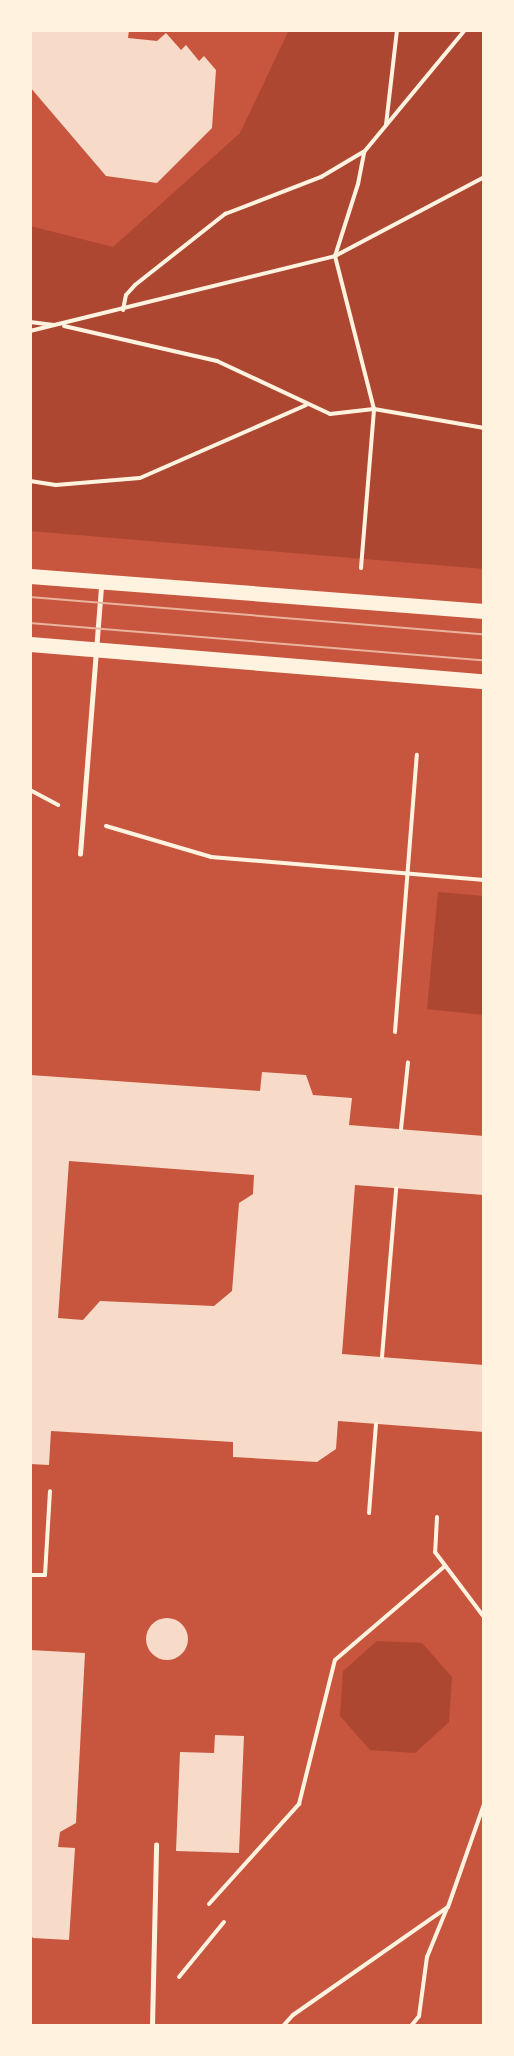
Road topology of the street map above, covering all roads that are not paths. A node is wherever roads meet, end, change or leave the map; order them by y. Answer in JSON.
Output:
{"nodes":[{"id":1,"x":30,"y":576,"type":"edge"},
{"id":2,"x":101,"y":581,"type":"junction"},
{"id":3,"x":484,"y":611,"type":"edge"},
{"id":4,"x":30,"y":644,"type":"edge"},
{"id":5,"x":96,"y":649,"type":"junction"},
{"id":6,"x":484,"y":681,"type":"edge"},
{"id":7,"x":80,"y":854,"type":"dead end"},
{"id":8,"x":156,"y":1845,"type":"dead end"},
{"id":9,"x":152,"y":2026,"type":"edge"}],
"edges":[{"from":1,"to":2,"type":"main road"},
{"from":2,"to":3,"type":"main road"},
{"from":2,"to":5,"type":"lane"},
{"from":4,"to":5,"type":"main road"},
{"from":5,"to":6,"type":"main road"},
{"from":5,"to":7,"type":"lane"},
{"from":8,"to":9,"type":"lane"}]}
